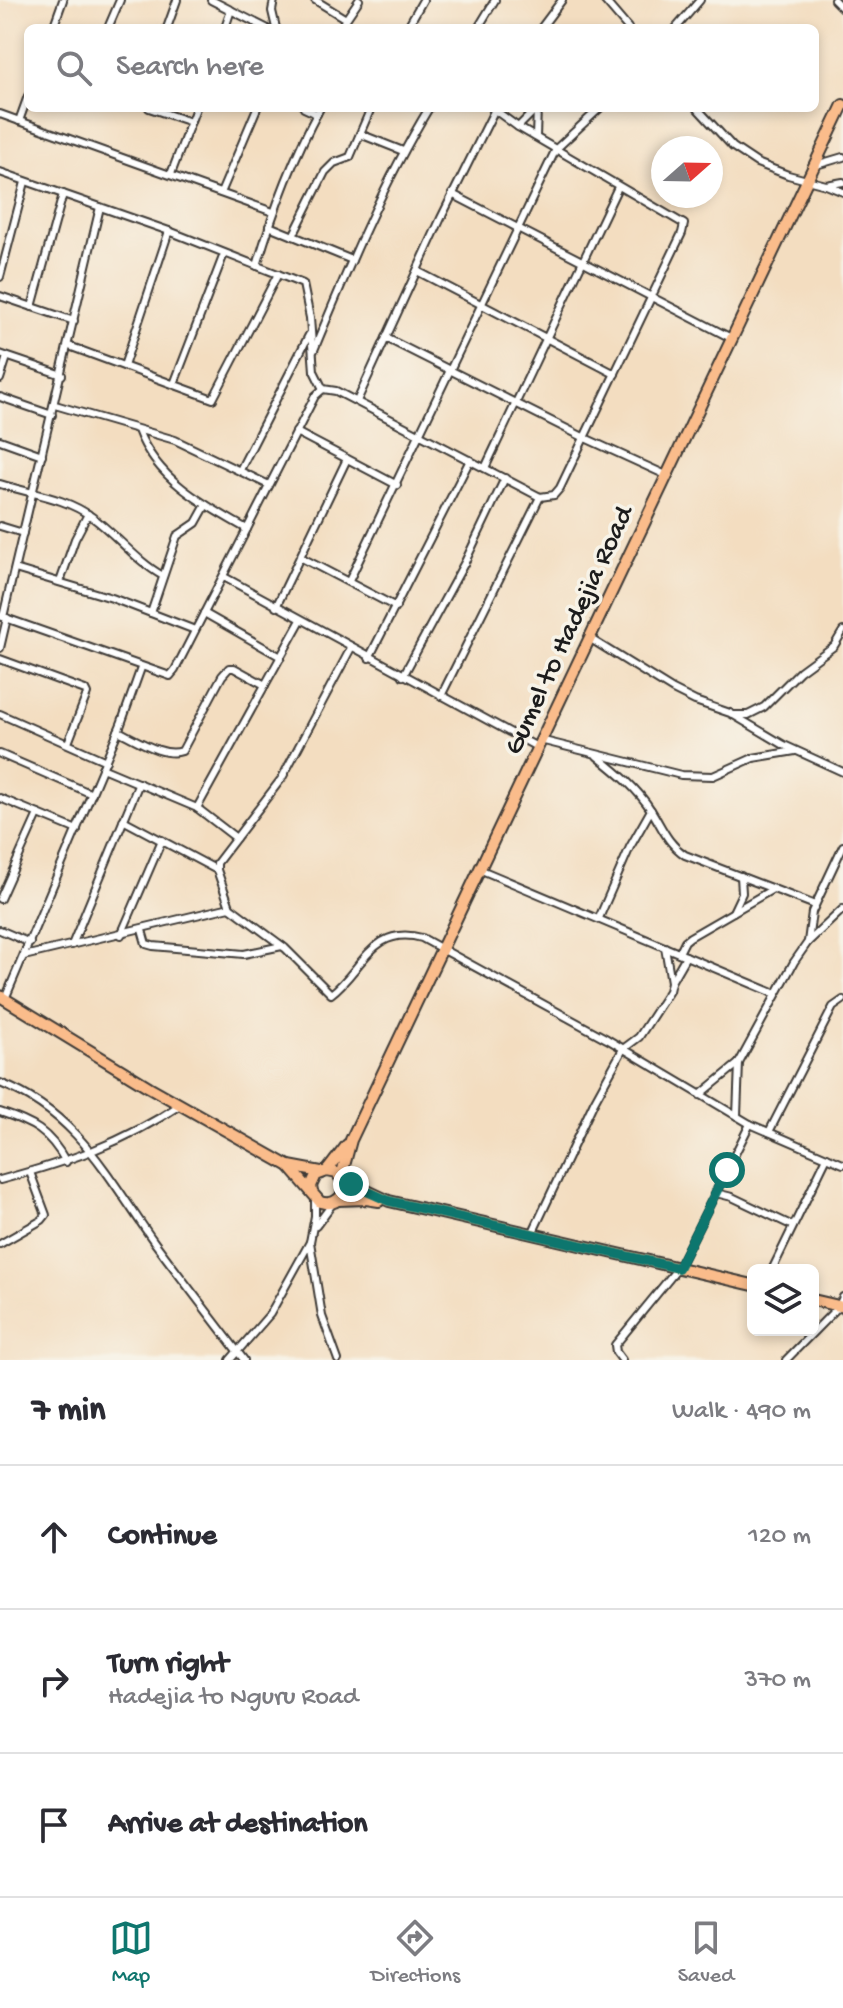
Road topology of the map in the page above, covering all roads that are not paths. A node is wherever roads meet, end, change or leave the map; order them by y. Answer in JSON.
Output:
{"nodes":[{"id":1,"x":63,"y":0,"type":"edge"},
{"id":2,"x":120,"y":0,"type":"edge"},
{"id":3,"x":177,"y":0,"type":"edge"},
{"id":4,"x":211,"y":0,"type":"edge"},
{"id":5,"x":274,"y":0,"type":"edge"},
{"id":6,"x":315,"y":0,"type":"edge"},
{"id":7,"x":359,"y":0,"type":"edge"},
{"id":8,"x":423,"y":0,"type":"edge"},
{"id":9,"x":495,"y":0,"type":"edge"},
{"id":10,"x":562,"y":0,"type":"edge"},
{"id":11,"x":700,"y":0,"type":"edge"},
{"id":12,"x":834,"y":0,"type":"edge"},
{"id":13,"x":608,"y":1,"type":"edge"},
{"id":14,"x":843,"y":9,"type":"edge"},
{"id":15,"x":231,"y":10,"type":"junction"},
{"id":16,"x":272,"y":11,"type":"junction"},
{"id":17,"x":346,"y":19,"type":"junction"},
{"id":18,"x":622,"y":21,"type":"junction"},
{"id":19,"x":54,"y":24,"type":"edge"},
{"id":20,"x":110,"y":24,"type":"edge"},
{"id":21,"x":168,"y":24,"type":"edge"},
{"id":22,"x":226,"y":24,"type":"edge"},
{"id":23,"x":259,"y":24,"type":"edge"},
{"id":24,"x":264,"y":24,"type":"edge"},
{"id":25,"x":275,"y":24,"type":"edge"},
{"id":26,"x":343,"y":24,"type":"edge"},
{"id":27,"x":409,"y":24,"type":"edge"},
{"id":28,"x":480,"y":24,"type":"edge"},
{"id":29,"x":544,"y":24,"type":"edge"},
{"id":30,"x":619,"y":24,"type":"edge"},
{"id":31,"x":625,"y":24,"type":"edge"},
{"id":32,"x":679,"y":24,"type":"edge"},
{"id":33,"x":843,"y":105,"type":"edge"},
{"id":34,"x":24,"y":107,"type":"edge"},
{"id":35,"x":161,"y":112,"type":"edge"},
{"id":36,"x":195,"y":112,"type":"edge"},
{"id":37,"x":255,"y":112,"type":"edge"},
{"id":38,"x":317,"y":112,"type":"edge"},
{"id":39,"x":369,"y":112,"type":"edge"},
{"id":40,"x":427,"y":112,"type":"edge"},
{"id":41,"x":492,"y":112,"type":"edge"},
{"id":42,"x":497,"y":112,"type":"edge"},
{"id":43,"x":533,"y":112,"type":"edge"},
{"id":44,"x":537,"y":112,"type":"edge"},
{"id":45,"x":596,"y":112,"type":"edge"},
{"id":46,"x":701,"y":112,"type":"edge"},
{"id":47,"x":0,"y":114,"type":"edge"},
{"id":48,"x":19,"y":121,"type":"junction"},
{"id":49,"x":191,"y":122,"type":"junction"},
{"id":50,"x":518,"y":127,"type":"junction"},
{"id":51,"x":360,"y":134,"type":"junction"},
{"id":52,"x":536,"y":137,"type":"junction"},
{"id":53,"x":556,"y":149,"type":"junction"},
{"id":54,"x":403,"y":151,"type":"junction"},
{"id":55,"x":843,"y":157,"type":"edge"},
{"id":56,"x":816,"y":165,"type":"junction"},
{"id":57,"x":0,"y":172,"type":"edge"},
{"id":58,"x":171,"y":174,"type":"junction"},
{"id":59,"x":807,"y":181,"type":"junction"},
{"id":60,"x":25,"y":182,"type":"junction"},
{"id":61,"x":843,"y":182,"type":"edge"},
{"id":62,"x":826,"y":185,"type":"junction"},
{"id":63,"x":618,"y":187,"type":"junction"},
{"id":64,"x":843,"y":192,"type":"edge"},
{"id":65,"x":221,"y":193,"type":"junction"},
{"id":66,"x":63,"y":194,"type":"junction"},
{"id":67,"x":452,"y":194,"type":"junction"},
{"id":68,"x":100,"y":207,"type":"junction"},
{"id":69,"x":273,"y":212,"type":"junction"},
{"id":70,"x":269,"y":226,"type":"junction"},
{"id":71,"x":517,"y":230,"type":"junction"},
{"id":72,"x":169,"y":231,"type":"junction"},
{"id":73,"x":293,"y":236,"type":"junction"},
{"id":74,"x":224,"y":254,"type":"junction"},
{"id":75,"x":352,"y":260,"type":"junction"},
{"id":76,"x":583,"y":262,"type":"junction"},
{"id":77,"x":257,"y":266,"type":"junction"},
{"id":78,"x":417,"y":271,"type":"junction"},
{"id":79,"x":278,"y":274,"type":"junction"},
{"id":80,"x":0,"y":277,"type":"edge"},
{"id":81,"x":0,"y":296,"type":"edge"},
{"id":82,"x":651,"y":299,"type":"junction"},
{"id":83,"x":482,"y":303,"type":"junction"},
{"id":84,"x":32,"y":307,"type":"junction"},
{"id":85,"x":74,"y":321,"type":"junction"},
{"id":86,"x":311,"y":332,"type":"junction"},
{"id":87,"x":386,"y":338,"type":"junction"},
{"id":88,"x":547,"y":338,"type":"junction"},
{"id":89,"x":731,"y":338,"type":"junction"},
{"id":90,"x":69,"y":346,"type":"junction"},
{"id":91,"x":312,"y":354,"type":"junction"},
{"id":92,"x":3,"y":356,"type":"edge"},
{"id":93,"x":124,"y":366,"type":"junction"},
{"id":94,"x":451,"y":370,"type":"junction"},
{"id":95,"x":615,"y":374,"type":"junction"},
{"id":96,"x":62,"y":375,"type":"junction"},
{"id":97,"x":0,"y":379,"type":"edge"},
{"id":98,"x":174,"y":384,"type":"junction"},
{"id":99,"x":323,"y":389,"type":"junction"},
{"id":100,"x":0,"y":397,"type":"edge"},
{"id":101,"x":357,"y":401,"type":"junction"},
{"id":102,"x":517,"y":402,"type":"junction"},
{"id":103,"x":55,"y":405,"type":"junction"},
{"id":104,"x":52,"y":415,"type":"junction"},
{"id":105,"x":138,"y":430,"type":"junction"},
{"id":106,"x":296,"y":432,"type":"junction"},
{"id":107,"x":421,"y":435,"type":"junction"},
{"id":108,"x":585,"y":438,"type":"junction"},
{"id":109,"x":0,"y":440,"type":"edge"},
{"id":110,"x":42,"y":455,"type":"junction"},
{"id":111,"x":347,"y":459,"type":"junction"},
{"id":112,"x":470,"y":460,"type":"junction"},
{"id":113,"x":485,"y":468,"type":"junction"},
{"id":114,"x":240,"y":470,"type":"junction"},
{"id":115,"x":666,"y":475,"type":"junction"},
{"id":116,"x":505,"y":478,"type":"junction"},
{"id":117,"x":0,"y":484,"type":"edge"},
{"id":118,"x":269,"y":485,"type":"junction"},
{"id":119,"x":397,"y":485,"type":"junction"},
{"id":120,"x":32,"y":494,"type":"junction"},
{"id":121,"x":540,"y":497,"type":"junction"},
{"id":122,"x":206,"y":505,"type":"junction"},
{"id":123,"x":88,"y":514,"type":"junction"},
{"id":124,"x":0,"y":526,"type":"edge"},
{"id":125,"x":247,"y":529,"type":"junction"},
{"id":126,"x":23,"y":533,"type":"junction"},
{"id":127,"x":300,"y":557,"type":"junction"},
{"id":128,"x":15,"y":569,"type":"junction"},
{"id":129,"x":163,"y":576,"type":"junction"},
{"id":130,"x":224,"y":577,"type":"junction"},
{"id":131,"x":349,"y":581,"type":"junction"},
{"id":132,"x":60,"y":582,"type":"junction"},
{"id":133,"x":276,"y":607,"type":"junction"},
{"id":134,"x":396,"y":607,"type":"junction"},
{"id":135,"x":151,"y":613,"type":"junction"},
{"id":136,"x":204,"y":613,"type":"junction"},
{"id":137,"x":3,"y":617,"type":"edge"},
{"id":138,"x":301,"y":620,"type":"junction"},
{"id":139,"x":195,"y":630,"type":"junction"},
{"id":140,"x":843,"y":631,"type":"edge"},
{"id":141,"x":589,"y":638,"type":"junction"},
{"id":142,"x":0,"y":648,"type":"edge"},
{"id":143,"x":351,"y":648,"type":"junction"},
{"id":144,"x":281,"y":657,"type":"junction"},
{"id":145,"x":369,"y":658,"type":"junction"},
{"id":146,"x":0,"y":659,"type":"edge"},
{"id":147,"x":141,"y":668,"type":"junction"},
{"id":148,"x":403,"y":676,"type":"junction"},
{"id":149,"x":265,"y":685,"type":"junction"},
{"id":150,"x":441,"y":696,"type":"junction"},
{"id":151,"x":0,"y":714,"type":"edge"},
{"id":152,"x":734,"y":715,"type":"junction"},
{"id":153,"x":118,"y":731,"type":"junction"},
{"id":154,"x":68,"y":743,"type":"junction"},
{"id":155,"x":538,"y":744,"type":"junction"},
{"id":156,"x":797,"y":751,"type":"junction"},
{"id":157,"x":0,"y":754,"type":"edge"},
{"id":158,"x":597,"y":756,"type":"junction"},
{"id":159,"x":104,"y":764,"type":"junction"},
{"id":160,"x":843,"y":772,"type":"edge"},
{"id":161,"x":139,"y":783,"type":"junction"},
{"id":162,"x":92,"y":794,"type":"junction"},
{"id":163,"x":0,"y":798,"type":"edge"},
{"id":164,"x":197,"y":808,"type":"junction"},
{"id":165,"x":651,"y":810,"type":"junction"},
{"id":166,"x":38,"y":814,"type":"junction"},
{"id":167,"x":123,"y":820,"type":"junction"},
{"id":168,"x":77,"y":830,"type":"junction"},
{"id":169,"x":236,"y":838,"type":"junction"},
{"id":170,"x":162,"y":840,"type":"junction"},
{"id":171,"x":843,"y":846,"type":"edge"},
{"id":172,"x":479,"y":869,"type":"junction"},
{"id":173,"x":217,"y":870,"type":"junction"},
{"id":174,"x":741,"y":876,"type":"junction"},
{"id":175,"x":2,"y":889,"type":"edge"},
{"id":176,"x":773,"y":889,"type":"junction"},
{"id":177,"x":0,"y":899,"type":"edge"},
{"id":178,"x":815,"y":905,"type":"junction"},
{"id":179,"x":230,"y":907,"type":"junction"},
{"id":180,"x":843,"y":909,"type":"edge"},
{"id":181,"x":733,"y":912,"type":"junction"},
{"id":182,"x":599,"y":918,"type":"junction"},
{"id":183,"x":0,"y":930,"type":"edge"},
{"id":184,"x":142,"y":930,"type":"junction"},
{"id":185,"x":121,"y":935,"type":"junction"},
{"id":186,"x":808,"y":942,"type":"junction"},
{"id":187,"x":30,"y":943,"type":"junction"},
{"id":188,"x":72,"y":945,"type":"junction"},
{"id":189,"x":282,"y":946,"type":"junction"},
{"id":190,"x":665,"y":947,"type":"junction"},
{"id":191,"x":441,"y":949,"type":"junction"},
{"id":192,"x":682,"y":954,"type":"junction"},
{"id":193,"x":24,"y":956,"type":"junction"},
{"id":194,"x":671,"y":982,"type":"junction"},
{"id":195,"x":776,"y":994,"type":"junction"},
{"id":196,"x":2,"y":997,"type":"edge"},
{"id":197,"x":843,"y":1000,"type":"edge"},
{"id":198,"x":639,"y":1037,"type":"junction"},
{"id":199,"x":623,"y":1049,"type":"junction"},
{"id":200,"x":637,"y":1057,"type":"junction"},
{"id":201,"x":739,"y":1063,"type":"junction"},
{"id":202,"x":1,"y":1085,"type":"edge"},
{"id":203,"x":700,"y":1095,"type":"junction"},
{"id":204,"x":181,"y":1105,"type":"junction"},
{"id":205,"x":0,"y":1112,"type":"edge"},
{"id":206,"x":737,"y":1116,"type":"junction"},
{"id":207,"x":750,"y":1124,"type":"junction"},
{"id":208,"x":769,"y":1132,"type":"junction"},
{"id":209,"x":351,"y":1140,"type":"junction"},
{"id":210,"x":92,"y":1152,"type":"junction"},
{"id":211,"x":827,"y":1157,"type":"junction"},
{"id":212,"x":66,"y":1162,"type":"junction"},
{"id":213,"x":843,"y":1164,"type":"edge"},
{"id":214,"x":289,"y":1166,"type":"junction"},
{"id":215,"x":324,"y":1171,"type":"junction"},
{"id":216,"x":30,"y":1172,"type":"junction"},
{"id":217,"x":341,"y":1178,"type":"junction"},
{"id":218,"x":0,"y":1180,"type":"edge"},
{"id":219,"x":716,"y":1193,"type":"junction"},
{"id":220,"x":314,"y":1195,"type":"junction"},
{"id":221,"x":389,"y":1201,"type":"junction"},
{"id":222,"x":335,"y":1202,"type":"junction"},
{"id":223,"x":793,"y":1226,"type":"junction"},
{"id":224,"x":314,"y":1229,"type":"junction"},
{"id":225,"x":532,"y":1234,"type":"junction"},
{"id":226,"x":310,"y":1242,"type":"junction"},
{"id":227,"x":0,"y":1244,"type":"edge"},
{"id":228,"x":775,"y":1264,"type":"edge"},
{"id":229,"x":678,"y":1268,"type":"junction"},
{"id":230,"x":747,"y":1284,"type":"edge"},
{"id":231,"x":819,"y":1301,"type":"edge"},
{"id":232,"x":842,"y":1303,"type":"edge"},
{"id":233,"x":238,"y":1353,"type":"junction"},
{"id":234,"x":230,"y":1360,"type":"edge"},
{"id":235,"x":244,"y":1360,"type":"edge"},
{"id":236,"x":338,"y":1360,"type":"edge"},
{"id":237,"x":622,"y":1360,"type":"edge"},
{"id":238,"x":786,"y":1360,"type":"edge"}],
"edges":[{"from":1,"to":19,"type":"street"},
{"from":2,"to":20,"type":"street"},
{"from":3,"to":21,"type":"street"},
{"from":4,"to":15,"type":"street"},
{"from":5,"to":16,"type":"street"},
{"from":6,"to":17,"type":"street"},
{"from":7,"to":17,"type":"street"},
{"from":8,"to":27,"type":"street"},
{"from":9,"to":28,"type":"street"},
{"from":10,"to":29,"type":"street"},
{"from":11,"to":32,"type":"street"},
{"from":12,"to":14,"type":"street"},
{"from":13,"to":18,"type":"street"},
{"from":15,"to":22,"type":"street"},
{"from":15,"to":23,"type":"street"},
{"from":16,"to":24,"type":"street"},
{"from":16,"to":25,"type":"street"},
{"from":17,"to":26,"type":"street"},
{"from":18,"to":30,"type":"street"},
{"from":18,"to":31,"type":"street"},
{"from":33,"to":56,"type":"main road","name":"Gumel to Hadejia Road"},
{"from":34,"to":48,"type":"street"},
{"from":35,"to":49,"type":"street"},
{"from":36,"to":49,"type":"street"},
{"from":37,"to":65,"type":"street"},
{"from":38,"to":69,"type":"street"},
{"from":39,"to":51,"type":"street"},
{"from":40,"to":54,"type":"street"},
{"from":41,"to":67,"type":"street"},
{"from":42,"to":50,"type":"street"},
{"from":43,"to":50,"type":"street"},
{"from":44,"to":52,"type":"street"},
{"from":45,"to":53,"type":"street"},
{"from":46,"to":59,"type":"street"},
{"from":47,"to":48,"type":"street"},
{"from":48,"to":58,"type":"street"},
{"from":49,"to":58,"type":"street"},
{"from":50,"to":52,"type":"street"},
{"from":51,"to":54,"type":"street"},
{"from":51,"to":73,"type":"street"},
{"from":52,"to":53,"type":"street"},
{"from":53,"to":63,"type":"street"},
{"from":53,"to":71,"type":"street"},
{"from":54,"to":75,"type":"street"},
{"from":55,"to":56,"type":"street"},
{"from":56,"to":59,"type":"main road","name":"Gumel to Hadejia Road"},
{"from":57,"to":60,"type":"street"},
{"from":58,"to":65,"type":"street"},
{"from":59,"to":62,"type":"street"},
{"from":59,"to":89,"type":"main road","name":"Gumel to Hadejia Road"},
{"from":60,"to":66,"type":"street"},
{"from":60,"to":80,"type":"street"},
{"from":61,"to":62,"type":"street"},
{"from":62,"to":64,"type":"street"},
{"from":63,"to":76,"type":"street"},
{"from":63,"to":82,"type":"street"},
{"from":65,"to":69,"type":"street"},
{"from":66,"to":68,"type":"street"},
{"from":66,"to":84,"type":"street"},
{"from":67,"to":71,"type":"street"},
{"from":67,"to":78,"type":"street"},
{"from":68,"to":72,"type":"street"},
{"from":68,"to":85,"type":"street"},
{"from":69,"to":70,"type":"street"},
{"from":70,"to":73,"type":"street"},
{"from":70,"to":77,"type":"street"},
{"from":71,"to":76,"type":"street"},
{"from":71,"to":83,"type":"street"},
{"from":72,"to":74,"type":"street"},
{"from":72,"to":93,"type":"street"},
{"from":73,"to":75,"type":"street"},
{"from":74,"to":77,"type":"street"},
{"from":74,"to":98,"type":"street"},
{"from":75,"to":91,"type":"street"},
{"from":76,"to":82,"type":"street"},
{"from":76,"to":88,"type":"street"},
{"from":77,"to":79,"type":"street"},
{"from":78,"to":83,"type":"street"},
{"from":78,"to":87,"type":"street"},
{"from":79,"to":86,"type":"street"},
{"from":79,"to":98,"type":"street"},
{"from":81,"to":84,"type":"street"},
{"from":82,"to":89,"type":"street"},
{"from":82,"to":95,"type":"street"},
{"from":83,"to":88,"type":"street"},
{"from":83,"to":94,"type":"street"},
{"from":84,"to":85,"type":"street"},
{"from":85,"to":90,"type":"street"},
{"from":86,"to":91,"type":"street"},
{"from":86,"to":114,"type":"street"},
{"from":87,"to":94,"type":"street"},
{"from":87,"to":101,"type":"street"},
{"from":88,"to":95,"type":"street"},
{"from":88,"to":102,"type":"street"},
{"from":89,"to":115,"type":"main road","name":"Gumel to Hadejia Road"},
{"from":90,"to":93,"type":"street"},
{"from":90,"to":96,"type":"street"},
{"from":91,"to":99,"type":"street"},
{"from":92,"to":96,"type":"street"},
{"from":92,"to":97,"type":"street"},
{"from":93,"to":98,"type":"street"},
{"from":94,"to":102,"type":"street"},
{"from":94,"to":107,"type":"street"},
{"from":95,"to":108,"type":"street"},
{"from":96,"to":103,"type":"street"},
{"from":99,"to":101,"type":"street"},
{"from":99,"to":106,"type":"street"},
{"from":100,"to":104,"type":"street"},
{"from":101,"to":107,"type":"street"},
{"from":102,"to":108,"type":"street"},
{"from":102,"to":113,"type":"street"},
{"from":103,"to":104,"type":"street"},
{"from":103,"to":105,"type":"street"},
{"from":104,"to":110,"type":"street"},
{"from":105,"to":114,"type":"street"},
{"from":105,"to":122,"type":"street"},
{"from":106,"to":111,"type":"street"},
{"from":106,"to":118,"type":"street"},
{"from":107,"to":112,"type":"street"},
{"from":107,"to":119,"type":"street"},
{"from":108,"to":115,"type":"street"},
{"from":108,"to":121,"type":"street"},
{"from":109,"to":110,"type":"street"},
{"from":110,"to":120,"type":"street"},
{"from":111,"to":119,"type":"street"},
{"from":111,"to":127,"type":"street"},
{"from":112,"to":113,"type":"street"},
{"from":112,"to":134,"type":"street"},
{"from":113,"to":116,"type":"street"},
{"from":114,"to":118,"type":"street"},
{"from":115,"to":141,"type":"main road","name":"Gumel to Hadejia Road"},
{"from":116,"to":121,"type":"street"},
{"from":116,"to":148,"type":"street"},
{"from":117,"to":120,"type":"street"},
{"from":118,"to":125,"type":"street"},
{"from":119,"to":131,"type":"street"},
{"from":120,"to":123,"type":"street"},
{"from":120,"to":126,"type":"street"},
{"from":121,"to":150,"type":"street"},
{"from":122,"to":125,"type":"street"},
{"from":122,"to":129,"type":"street"},
{"from":123,"to":129,"type":"street"},
{"from":123,"to":132,"type":"street"},
{"from":124,"to":126,"type":"street"},
{"from":125,"to":130,"type":"street"},
{"from":126,"to":128,"type":"street"},
{"from":127,"to":131,"type":"street"},
{"from":127,"to":133,"type":"street"},
{"from":128,"to":132,"type":"street"},
{"from":128,"to":137,"type":"street"},
{"from":129,"to":135,"type":"street"},
{"from":130,"to":133,"type":"street"},
{"from":130,"to":136,"type":"street"},
{"from":131,"to":134,"type":"street"},
{"from":132,"to":135,"type":"street"},
{"from":133,"to":138,"type":"street"},
{"from":134,"to":145,"type":"street"},
{"from":135,"to":139,"type":"street"},
{"from":136,"to":139,"type":"street"},
{"from":136,"to":144,"type":"street"},
{"from":137,"to":142,"type":"street"},
{"from":137,"to":147,"type":"street"},
{"from":138,"to":143,"type":"street"},
{"from":138,"to":144,"type":"street"},
{"from":139,"to":147,"type":"street"},
{"from":140,"to":152,"type":"street"},
{"from":141,"to":152,"type":"street"},
{"from":141,"to":155,"type":"main road","name":"Gumel to Hadejia Road"},
{"from":143,"to":145,"type":"street"},
{"from":143,"to":169,"type":"street"},
{"from":144,"to":149,"type":"street"},
{"from":145,"to":148,"type":"street"},
{"from":146,"to":154,"type":"street"},
{"from":147,"to":153,"type":"street"},
{"from":148,"to":150,"type":"street"},
{"from":149,"to":153,"type":"street"},
{"from":149,"to":164,"type":"street"},
{"from":150,"to":155,"type":"street"},
{"from":151,"to":154,"type":"street"},
{"from":152,"to":156,"type":"street"},
{"from":153,"to":159,"type":"street"},
{"from":154,"to":159,"type":"street"},
{"from":155,"to":158,"type":"street"},
{"from":155,"to":172,"type":"main road","name":"Gumel to Hadejia Road"},
{"from":156,"to":158,"type":"street"},
{"from":156,"to":160,"type":"street"},
{"from":157,"to":162,"type":"street"},
{"from":158,"to":165,"type":"street"},
{"from":159,"to":161,"type":"street"},
{"from":159,"to":162,"type":"street"},
{"from":161,"to":164,"type":"street"},
{"from":161,"to":167,"type":"street"},
{"from":162,"to":168,"type":"street"},
{"from":163,"to":166,"type":"street"},
{"from":164,"to":169,"type":"street"},
{"from":165,"to":174,"type":"street"},
{"from":165,"to":182,"type":"street"},
{"from":166,"to":168,"type":"street"},
{"from":166,"to":175,"type":"street"},
{"from":167,"to":170,"type":"street"},
{"from":167,"to":188,"type":"street"},
{"from":168,"to":187,"type":"street"},
{"from":169,"to":173,"type":"street"},
{"from":170,"to":173,"type":"street"},
{"from":170,"to":185,"type":"street"},
{"from":171,"to":178,"type":"street"},
{"from":172,"to":182,"type":"street"},
{"from":172,"to":191,"type":"main road","name":"Gumel to Hadejia Road"},
{"from":173,"to":179,"type":"street"},
{"from":174,"to":176,"type":"street"},
{"from":174,"to":181,"type":"street"},
{"from":175,"to":177,"type":"street"},
{"from":176,"to":178,"type":"street"},
{"from":176,"to":181,"type":"street"},
{"from":178,"to":186,"type":"street"},
{"from":179,"to":184,"type":"street"},
{"from":179,"to":189,"type":"street"},
{"from":180,"to":186,"type":"street"},
{"from":181,"to":192,"type":"street"},
{"from":182,"to":190,"type":"street"},
{"from":183,"to":187,"type":"street"},
{"from":184,"to":185,"type":"street"},
{"from":184,"to":189,"type":"street"},
{"from":185,"to":188,"type":"street"},
{"from":186,"to":195,"type":"street"},
{"from":187,"to":193,"type":"street"},
{"from":188,"to":193,"type":"street"},
{"from":189,"to":191,"type":"street"},
{"from":190,"to":192,"type":"street"},
{"from":190,"to":194,"type":"street"},
{"from":191,"to":199,"type":"street"},
{"from":191,"to":209,"type":"main road","name":"Gumel to Hadejia Road"},
{"from":192,"to":194,"type":"street"},
{"from":192,"to":195,"type":"street"},
{"from":193,"to":196,"type":"street"},
{"from":194,"to":198,"type":"street"},
{"from":195,"to":201,"type":"street"},
{"from":196,"to":204,"type":"main road"},
{"from":197,"to":208,"type":"street"},
{"from":198,"to":199,"type":"street"},
{"from":198,"to":200,"type":"street"},
{"from":199,"to":200,"type":"street"},
{"from":199,"to":225,"type":"street"},
{"from":200,"to":203,"type":"street"},
{"from":201,"to":203,"type":"street"},
{"from":201,"to":206,"type":"street"},
{"from":202,"to":210,"type":"street"},
{"from":203,"to":206,"type":"street"},
{"from":204,"to":210,"type":"street"},
{"from":204,"to":214,"type":"main road"},
{"from":205,"to":212,"type":"street"},
{"from":206,"to":207,"type":"street"},
{"from":207,"to":208,"type":"street"},
{"from":207,"to":219,"type":"street"},
{"from":208,"to":211,"type":"street"},
{"from":209,"to":215,"type":"main road"},
{"from":209,"to":217,"type":"main road","name":"Gumel to Hadejia Road"},
{"from":210,"to":212,"type":"street"},
{"from":210,"to":233,"type":"street"},
{"from":211,"to":213,"type":"street"},
{"from":211,"to":223,"type":"street"},
{"from":212,"to":216,"type":"street"},
{"from":214,"to":215,"type":"main road"},
{"from":214,"to":220,"type":"main road"},
{"from":215,"to":217,"type":"main road"},
{"from":215,"to":220,"type":"main road"},
{"from":216,"to":218,"type":"street"},
{"from":216,"to":227,"type":"street"},
{"from":217,"to":221,"type":"main road"},
{"from":217,"to":222,"type":"main road"},
{"from":219,"to":223,"type":"street"},
{"from":219,"to":229,"type":"street"},
{"from":220,"to":222,"type":"main road"},
{"from":220,"to":224,"type":"street"},
{"from":221,"to":222,"type":"main road"},
{"from":221,"to":225,"type":"main road"},
{"from":222,"to":224,"type":"street"},
{"from":223,"to":228,"type":"street"},
{"from":224,"to":226,"type":"street"},
{"from":225,"to":229,"type":"main road"},
{"from":226,"to":233,"type":"street"},
{"from":226,"to":236,"type":"street"},
{"from":229,"to":230,"type":"main road"},
{"from":229,"to":237,"type":"street"},
{"from":231,"to":232,"type":"main road"},
{"from":232,"to":238,"type":"street"},
{"from":233,"to":234,"type":"street"},
{"from":233,"to":235,"type":"street"}]}
